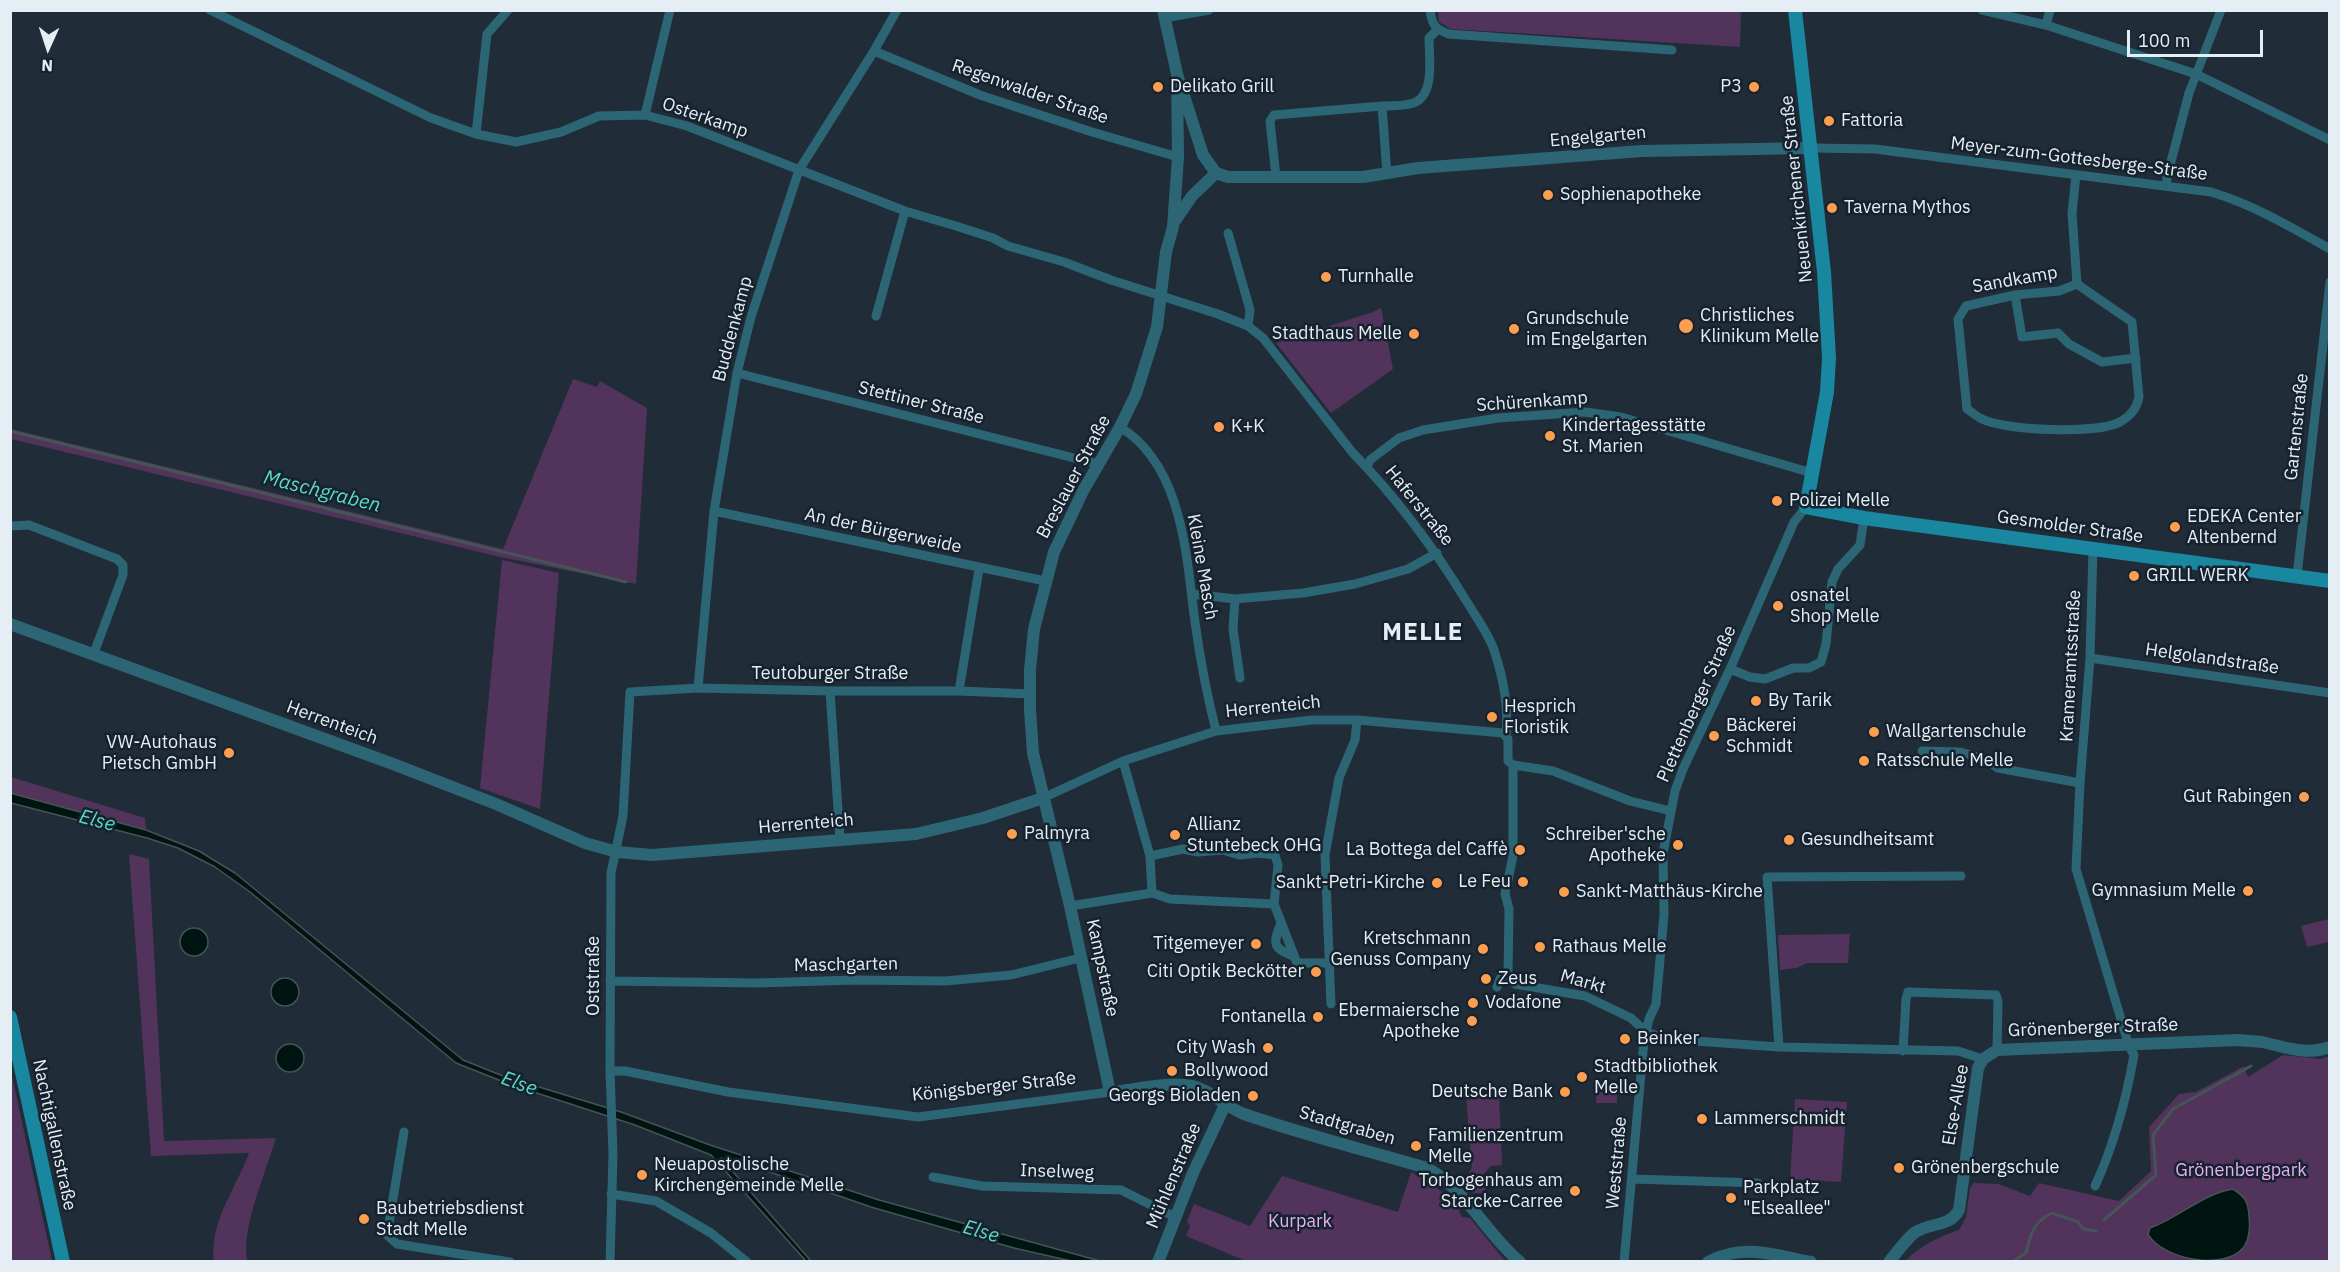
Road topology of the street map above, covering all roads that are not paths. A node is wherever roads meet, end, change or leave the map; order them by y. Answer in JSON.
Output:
{"nodes":[{"id":1,"x":210,"y":10,"type":"edge"},
{"id":2,"x":508,"y":10,"type":"edge"},
{"id":3,"x":670,"y":10,"type":"edge"},
{"id":4,"x":897,"y":10,"type":"edge"},
{"id":5,"x":1209,"y":10,"type":"edge"},
{"id":6,"x":1430,"y":10,"type":"edge"},
{"id":7,"x":1795,"y":10,"type":"edge"},
{"id":8,"x":1982,"y":10,"type":"edge"},
{"id":9,"x":2050,"y":10,"type":"edge"},
{"id":10,"x":2221,"y":10,"type":"edge"},
{"id":11,"x":1164,"y":14,"type":"edge"},
{"id":12,"x":2046,"y":25,"type":"junction"},
{"id":13,"x":1437,"y":30,"type":"junction"},
{"id":14,"x":1672,"y":50,"type":"dead end"},
{"id":15,"x":874,"y":51,"type":"junction"},
{"id":16,"x":1177,"y":74,"type":"junction"},
{"id":17,"x":2196,"y":74,"type":"junction"},
{"id":18,"x":1382,"y":106,"type":"junction"},
{"id":19,"x":645,"y":115,"type":"junction"},
{"id":20,"x":476,"y":134,"type":"junction"},
{"id":21,"x":2330,"y":140,"type":"edge"},
{"id":22,"x":1812,"y":148,"type":"junction"},
{"id":23,"x":1178,"y":157,"type":"junction"},
{"id":24,"x":799,"y":170,"type":"junction"},
{"id":25,"x":1216,"y":173,"type":"junction"},
{"id":26,"x":1387,"y":174,"type":"junction"},
{"id":27,"x":2076,"y":175,"type":"junction"},
{"id":28,"x":1276,"y":177,"type":"junction"},
{"id":29,"x":2166,"y":186,"type":"junction"},
{"id":30,"x":905,"y":211,"type":"junction"},
{"id":31,"x":1173,"y":227,"type":"junction"},
{"id":32,"x":1228,"y":233,"type":"dead end"},
{"id":33,"x":2330,"y":249,"type":"edge"},
{"id":34,"x":2330,"y":282,"type":"edge"},
{"id":35,"x":2077,"y":284,"type":"junction"},
{"id":36,"x":2015,"y":295,"type":"junction"},
{"id":37,"x":1160,"y":297,"type":"junction"},
{"id":38,"x":876,"y":316,"type":"dead end"},
{"id":39,"x":1248,"y":326,"type":"junction"},
{"id":40,"x":2136,"y":358,"type":"junction"},
{"id":41,"x":736,"y":373,"type":"junction"},
{"id":42,"x":1120,"y":427,"type":"junction"},
{"id":43,"x":1098,"y":464,"type":"junction"},
{"id":44,"x":1366,"y":467,"type":"junction"},
{"id":45,"x":1812,"y":473,"type":"junction"},
{"id":46,"x":1806,"y":507,"type":"junction"},
{"id":47,"x":714,"y":512,"type":"junction"},
{"id":48,"x":1864,"y":518,"type":"junction"},
{"id":49,"x":11,"y":526,"type":"edge"},
{"id":50,"x":2093,"y":549,"type":"junction"},
{"id":51,"x":1437,"y":553,"type":"junction"},
{"id":52,"x":979,"y":568,"type":"junction"},
{"id":53,"x":2297,"y":576,"type":"junction"},
{"id":54,"x":2330,"y":580,"type":"edge"},
{"id":55,"x":1045,"y":581,"type":"junction"},
{"id":56,"x":1192,"y":594,"type":"junction"},
{"id":57,"x":1235,"y":599,"type":"junction"},
{"id":58,"x":10,"y":624,"type":"edge"},
{"id":59,"x":94,"y":653,"type":"junction"},
{"id":60,"x":2090,"y":658,"type":"junction"},
{"id":61,"x":1730,"y":669,"type":"junction"},
{"id":62,"x":1240,"y":678,"type":"dead end"},
{"id":63,"x":698,"y":688,"type":"junction"},
{"id":64,"x":959,"y":691,"type":"junction"},
{"id":65,"x":630,"y":692,"type":"joint"},
{"id":66,"x":830,"y":692,"type":"junction"},
{"id":67,"x":2330,"y":693,"type":"edge"},
{"id":68,"x":1030,"y":694,"type":"junction"},
{"id":69,"x":1357,"y":720,"type":"junction"},
{"id":70,"x":1216,"y":731,"type":"junction"},
{"id":71,"x":1506,"y":736,"type":"junction"},
{"id":72,"x":1922,"y":751,"type":"dead end"},
{"id":73,"x":1123,"y":761,"type":"junction"},
{"id":74,"x":1513,"y":765,"type":"junction"},
{"id":75,"x":2080,"y":783,"type":"junction"},
{"id":76,"x":1043,"y":798,"type":"junction"},
{"id":77,"x":1671,"y":811,"type":"junction"},
{"id":78,"x":840,"y":839,"type":"junction"},
{"id":79,"x":616,"y":852,"type":"junction"},
{"id":80,"x":1057,"y":852,"type":"joint"},
{"id":81,"x":1150,"y":856,"type":"junction"},
{"id":82,"x":1962,"y":876,"type":"dead end"},
{"id":83,"x":1152,"y":893,"type":"junction"},
{"id":84,"x":1275,"y":904,"type":"junction"},
{"id":85,"x":1070,"y":906,"type":"junction"},
{"id":86,"x":1080,"y":958,"type":"junction"},
{"id":87,"x":1330,"y":959,"type":"junction"},
{"id":88,"x":1508,"y":975,"type":"junction"},
{"id":89,"x":610,"y":981,"type":"junction"},
{"id":90,"x":1497,"y":987,"type":"dead end"},
{"id":91,"x":1331,"y":1004,"type":"dead end"},
{"id":92,"x":10,"y":1017,"type":"edge"},
{"id":93,"x":1646,"y":1032,"type":"junction"},
{"id":94,"x":2129,"y":1046,"type":"junction"},
{"id":95,"x":1779,"y":1047,"type":"junction"},
{"id":96,"x":2330,"y":1047,"type":"edge"},
{"id":97,"x":1997,"y":1050,"type":"junction"},
{"id":98,"x":1903,"y":1051,"type":"junction"},
{"id":99,"x":1983,"y":1059,"type":"junction"},
{"id":100,"x":610,"y":1071,"type":"junction"},
{"id":101,"x":1110,"y":1092,"type":"junction"},
{"id":102,"x":1229,"y":1108,"type":"junction"},
{"id":103,"x":404,"y":1132,"type":"dead end"},
{"id":104,"x":933,"y":1177,"type":"dead end"},
{"id":105,"x":1633,"y":1179,"type":"junction"},
{"id":106,"x":1758,"y":1183,"type":"dead end"},
{"id":107,"x":2095,"y":1186,"type":"dead end"},
{"id":108,"x":611,"y":1194,"type":"junction"},
{"id":109,"x":1175,"y":1217,"type":"junction"},
{"id":110,"x":434,"y":1250,"type":"junction"},
{"id":111,"x":487,"y":1260,"type":"edge"},
{"id":112,"x":63,"y":1262,"type":"edge"},
{"id":113,"x":432,"y":1262,"type":"edge"},
{"id":114,"x":510,"y":1262,"type":"edge"},
{"id":115,"x":610,"y":1262,"type":"edge"},
{"id":116,"x":747,"y":1262,"type":"edge"},
{"id":117,"x":1158,"y":1262,"type":"edge"},
{"id":118,"x":1520,"y":1262,"type":"edge"},
{"id":119,"x":1624,"y":1262,"type":"edge"},
{"id":120,"x":1708,"y":1262,"type":"edge"},
{"id":121,"x":1811,"y":1262,"type":"edge"},
{"id":122,"x":1889,"y":1262,"type":"edge"}],
"edges":[{"from":1,"to":20,"type":"street","name":"Osterkamp"},
{"from":2,"to":20,"type":"street"},
{"from":3,"to":19,"type":"street"},
{"from":4,"to":15,"type":"street","name":"Buddenkamp"},
{"from":5,"to":11,"type":"street"},
{"from":6,"to":13,"type":"street"},
{"from":7,"to":22,"type":"main road","name":"Neuenkirchener Straße"},
{"from":8,"to":12,"type":"street"},
{"from":9,"to":12,"type":"street"},
{"from":10,"to":17,"type":"street"},
{"from":11,"to":16,"type":"street"},
{"from":12,"to":17,"type":"street"},
{"from":13,"to":14,"type":"street"},
{"from":13,"to":18,"type":"street"},
{"from":15,"to":23,"type":"street","name":"Regenwalder Straße"},
{"from":15,"to":24,"type":"street","name":"Buddenkamp"},
{"from":16,"to":23,"type":"street","name":"Breslauer Straße"},
{"from":16,"to":25,"type":"street"},
{"from":17,"to":21,"type":"street"},
{"from":17,"to":29,"type":"street"},
{"from":18,"to":26,"type":"street"},
{"from":18,"to":28,"type":"street"},
{"from":19,"to":20,"type":"street","name":"Osterkamp"},
{"from":19,"to":24,"type":"street","name":"Osterkamp"},
{"from":22,"to":26,"type":"street","name":"Engelgarten"},
{"from":22,"to":27,"type":"street","name":"Meyer-zum-Gottesberge-Straße"},
{"from":22,"to":45,"type":"main road","name":"Neuenkirchener Straße"},
{"from":23,"to":31,"type":"street","name":"Breslauer Straße"},
{"from":24,"to":30,"type":"street","name":"Osterkamp"},
{"from":24,"to":41,"type":"street","name":"Buddenkamp"},
{"from":25,"to":28,"type":"street","name":"Engelgarten"},
{"from":25,"to":31,"type":"street","name":"Breslauer Straße"},
{"from":26,"to":28,"type":"street","name":"Engelgarten"},
{"from":27,"to":29,"type":"street","name":"Meyer-zum-Gottesberge-Straße"},
{"from":27,"to":35,"type":"street","name":"Sandkamp"},
{"from":29,"to":33,"type":"street","name":"Meyer-zum-Gottesberge-Straße"},
{"from":30,"to":37,"type":"street","name":"Osterkamp"},
{"from":30,"to":38,"type":"street"},
{"from":31,"to":37,"type":"street","name":"Breslauer Straße"},
{"from":32,"to":39,"type":"street"},
{"from":34,"to":53,"type":"street","name":"Gartenstraße"},
{"from":35,"to":36,"type":"street","name":"Sandkamp"},
{"from":35,"to":40,"type":"street","name":"Sandkamp"},
{"from":36,"to":40,"type":"street"},
{"from":36,"to":40,"type":"street","name":"Sandkamp"},
{"from":37,"to":39,"type":"street","name":"Haferstraße"},
{"from":37,"to":42,"type":"street","name":"Breslauer Straße"},
{"from":39,"to":44,"type":"street","name":"Haferstraße"},
{"from":41,"to":43,"type":"street","name":"Stettiner Straße"},
{"from":41,"to":47,"type":"street","name":"Buddenkamp"},
{"from":42,"to":43,"type":"street","name":"Breslauer Straße"},
{"from":42,"to":56,"type":"street","name":"Kleine Masch"},
{"from":43,"to":55,"type":"street","name":"Breslauer Straße"},
{"from":44,"to":45,"type":"street","name":"Schürenkamp"},
{"from":44,"to":51,"type":"street","name":"Haferstraße"},
{"from":45,"to":46,"type":"main road","name":"Neuenkirchener Straße"},
{"from":46,"to":48,"type":"main road","name":"Gesmolder Straße"},
{"from":46,"to":61,"type":"street","name":"Plettenberger Straße"},
{"from":47,"to":52,"type":"street","name":"An der Bürgerweide"},
{"from":47,"to":63,"type":"street","name":"Buddenkamp"},
{"from":48,"to":50,"type":"main road","name":"Gesmolder Straße"},
{"from":48,"to":61,"type":"street"},
{"from":49,"to":59,"type":"street"},
{"from":50,"to":53,"type":"main road","name":"Gesmolder Straße"},
{"from":50,"to":60,"type":"street","name":"Krameramtsstraße"},
{"from":51,"to":57,"type":"street"},
{"from":51,"to":71,"type":"street","name":"Haferstraße"},
{"from":52,"to":55,"type":"street","name":"An der Bürgerweide"},
{"from":52,"to":64,"type":"street"},
{"from":53,"to":54,"type":"main road","name":"Gesmolder Straße"},
{"from":55,"to":68,"type":"street","name":"Breslauer Straße"},
{"from":56,"to":57,"type":"street"},
{"from":56,"to":70,"type":"street","name":"Kleine Masch"},
{"from":57,"to":62,"type":"street"},
{"from":58,"to":59,"type":"street","name":"Herrenteich"},
{"from":59,"to":79,"type":"street","name":"Herrenteich"},
{"from":60,"to":67,"type":"street","name":"Helgolandstraße"},
{"from":60,"to":75,"type":"street","name":"Krameramtsstraße"},
{"from":61,"to":77,"type":"street","name":"Plettenberger Straße"},
{"from":63,"to":65,"type":"street","name":"Teutoburger Straße"},
{"from":63,"to":66,"type":"street","name":"Teutoburger Straße"},
{"from":64,"to":66,"type":"street","name":"Teutoburger Straße"},
{"from":64,"to":68,"type":"street","name":"Teutoburger Straße"},
{"from":65,"to":79,"type":"street","name":"Oststraße"},
{"from":66,"to":78,"type":"street"},
{"from":68,"to":76,"type":"street","name":"Breslauer Straße"},
{"from":69,"to":70,"type":"street","name":"Herrenteich"},
{"from":69,"to":71,"type":"street","name":"Herrenteich"},
{"from":69,"to":87,"type":"street"},
{"from":70,"to":73,"type":"street","name":"Herrenteich"},
{"from":71,"to":74,"type":"street"},
{"from":72,"to":75,"type":"street"},
{"from":73,"to":76,"type":"street","name":"Herrenteich"},
{"from":73,"to":81,"type":"street"},
{"from":74,"to":77,"type":"street"},
{"from":74,"to":88,"type":"street"},
{"from":75,"to":94,"type":"street","name":"Krameramtsstraße"},
{"from":76,"to":78,"type":"street","name":"Herrenteich"},
{"from":76,"to":80,"type":"street","name":"Breslauer Straße"},
{"from":77,"to":93,"type":"street","name":"Plettenberger Straße"},
{"from":78,"to":79,"type":"street","name":"Herrenteich"},
{"from":79,"to":89,"type":"street","name":"Oststraße"},
{"from":80,"to":85,"type":"street","name":"Kampstraße"},
{"from":81,"to":83,"type":"street"},
{"from":81,"to":84,"type":"street"},
{"from":82,"to":95,"type":"street"},
{"from":83,"to":84,"type":"street"},
{"from":83,"to":85,"type":"street"},
{"from":84,"to":87,"type":"street"},
{"from":85,"to":86,"type":"street","name":"Kampstraße"},
{"from":86,"to":89,"type":"street","name":"Maschgarten"},
{"from":86,"to":101,"type":"street","name":"Kampstraße"},
{"from":87,"to":91,"type":"street"},
{"from":88,"to":90,"type":"street"},
{"from":88,"to":93,"type":"street","name":"Markt"},
{"from":89,"to":100,"type":"street","name":"Oststraße"},
{"from":92,"to":112,"type":"main road","name":"Nachtigallenstraße"},
{"from":93,"to":95,"type":"street"},
{"from":93,"to":105,"type":"street","name":"Weststraße"},
{"from":94,"to":96,"type":"street","name":"Grönenberger Straße"},
{"from":94,"to":97,"type":"street","name":"Grönenberger Straße"},
{"from":94,"to":107,"type":"street","name":"Krameramtsstraße"},
{"from":95,"to":98,"type":"street"},
{"from":97,"to":98,"type":"street"},
{"from":97,"to":99,"type":"street","name":"Grönenberger Straße"},
{"from":98,"to":99,"type":"street"},
{"from":99,"to":122,"type":"street","name":"Else-Allee"},
{"from":100,"to":101,"type":"street","name":"Königsberger Straße"},
{"from":100,"to":108,"type":"street","name":"Oststraße"},
{"from":101,"to":102,"type":"street","name":"Königsberger Straße"},
{"from":102,"to":109,"type":"street","name":"Mühlenstraße"},
{"from":102,"to":118,"type":"street","name":"Stadtgraben"},
{"from":103,"to":110,"type":"street"},
{"from":104,"to":109,"type":"street","name":"Inselweg"},
{"from":105,"to":106,"type":"street"},
{"from":105,"to":119,"type":"street","name":"Weststraße"},
{"from":108,"to":115,"type":"street","name":"Oststraße"},
{"from":108,"to":116,"type":"street"},
{"from":109,"to":117,"type":"street","name":"Mühlenstraße"},
{"from":110,"to":111,"type":"street"},
{"from":110,"to":113,"type":"street"},
{"from":111,"to":114,"type":"street"},
{"from":120,"to":121,"type":"street"}]}
